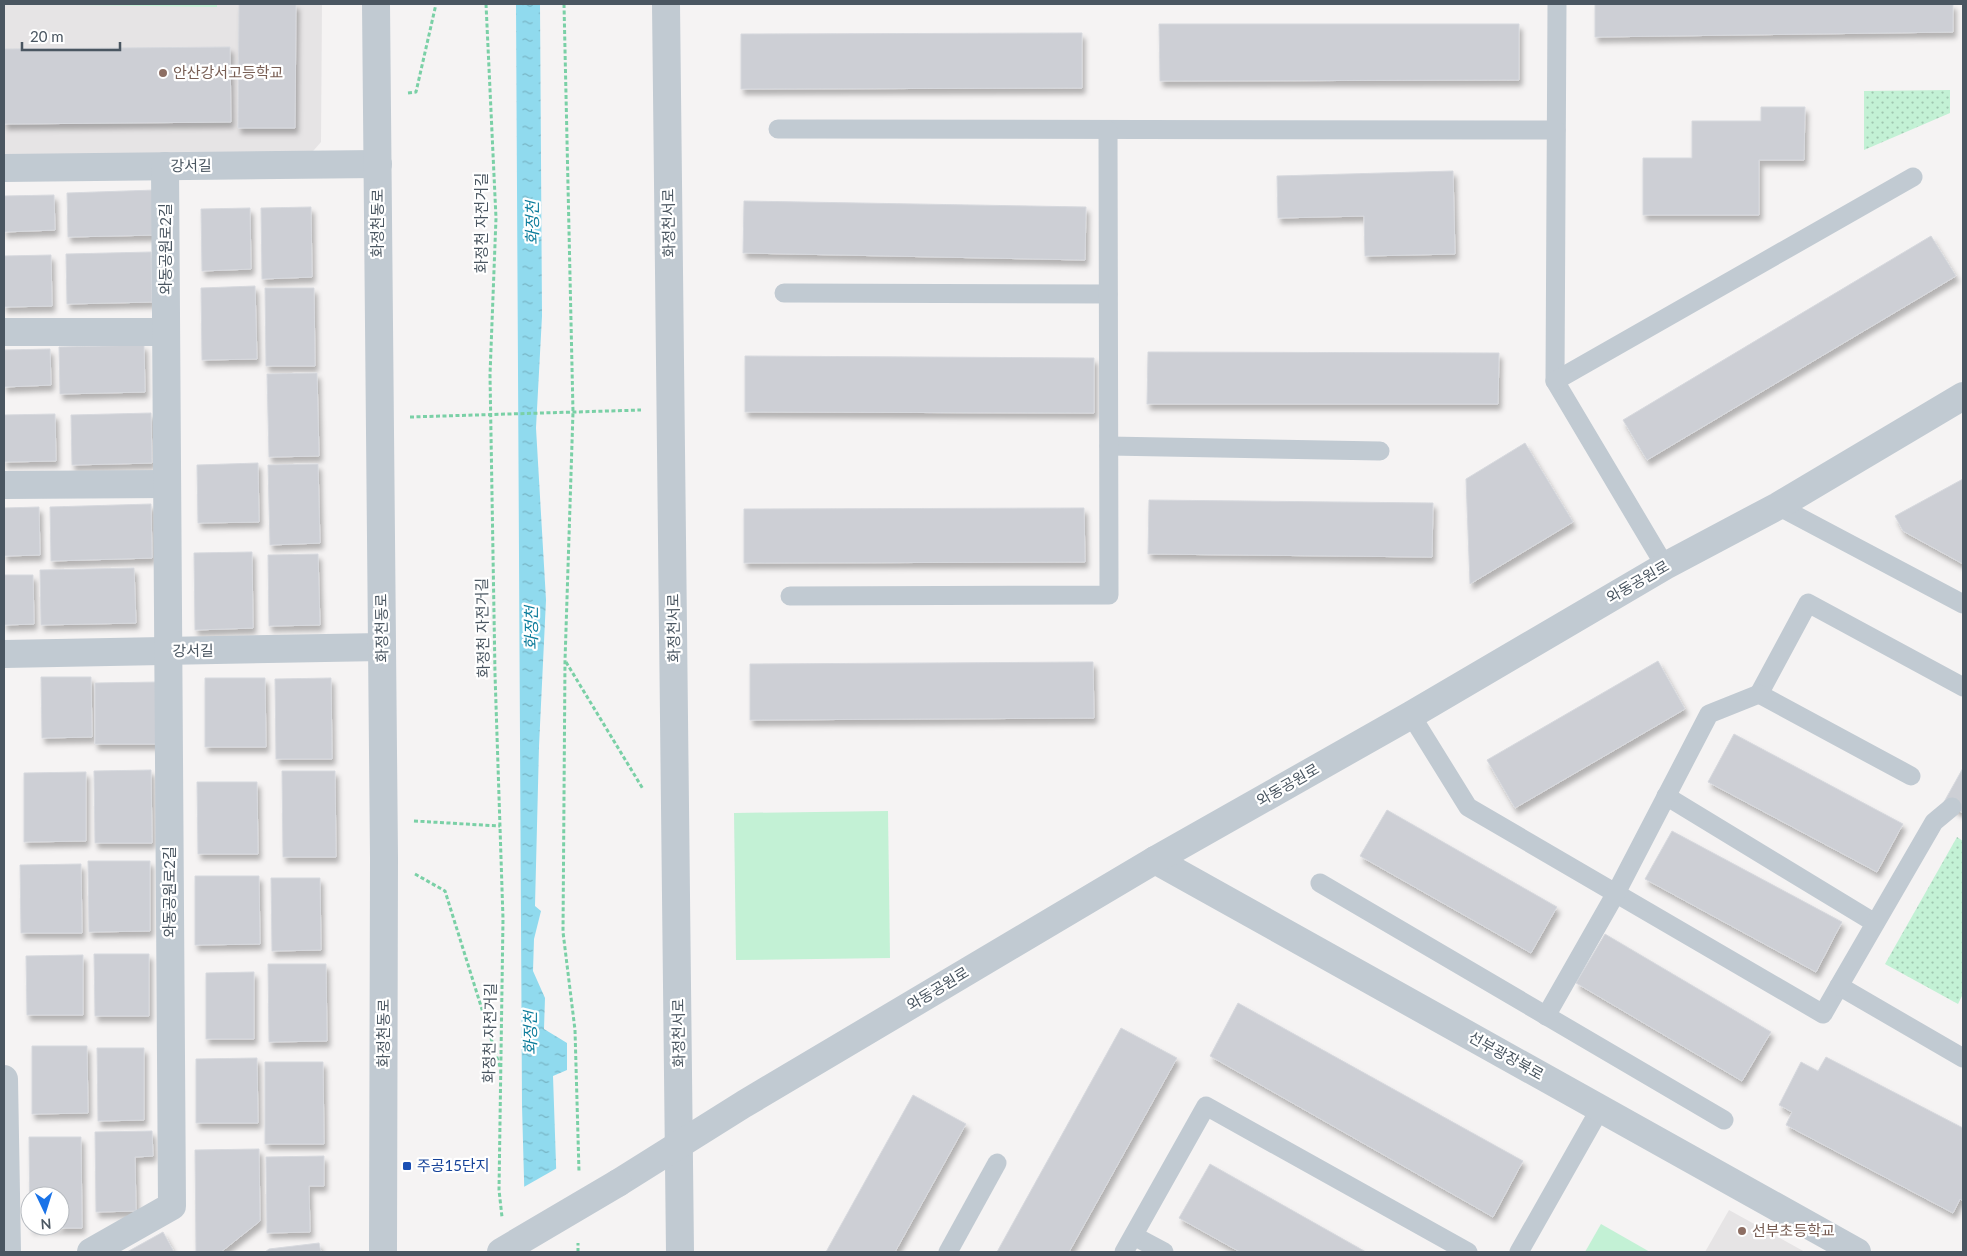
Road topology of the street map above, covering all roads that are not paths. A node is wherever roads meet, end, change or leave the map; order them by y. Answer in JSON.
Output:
{"nodes":[{"id":1,"x":376,"y":4,"type":"edge"},
{"id":2,"x":666,"y":4,"type":"edge"},
{"id":3,"x":1557,"y":4,"type":"edge"},
{"id":4,"x":778,"y":129,"type":"dead end"},
{"id":5,"x":1108,"y":130,"type":"junction"},
{"id":6,"x":1556,"y":130,"type":"junction"},
{"id":7,"x":378,"y":164,"type":"junction"},
{"id":8,"x":165,"y":166,"type":"junction"},
{"id":9,"x":4,"y":168,"type":"edge"},
{"id":10,"x":1913,"y":177,"type":"dead end"},
{"id":11,"x":784,"y":293,"type":"dead end"},
{"id":12,"x":1108,"y":294,"type":"junction"},
{"id":13,"x":4,"y":332,"type":"edge"},
{"id":14,"x":166,"y":332,"type":"junction"},
{"id":15,"x":1555,"y":382,"type":"junction"},
{"id":16,"x":1963,"y":396,"type":"edge"},
{"id":17,"x":1109,"y":446,"type":"junction"},
{"id":18,"x":1380,"y":452,"type":"dead end"},
{"id":19,"x":167,"y":484,"type":"junction"},
{"id":20,"x":4,"y":485,"type":"edge"},
{"id":21,"x":1778,"y":506,"type":"junction"},
{"id":22,"x":1665,"y":566,"type":"junction"},
{"id":23,"x":790,"y":596,"type":"dead end"},
{"id":24,"x":1963,"y":604,"type":"edge"},
{"id":25,"x":382,"y":647,"type":"junction"},
{"id":26,"x":168,"y":651,"type":"junction"},
{"id":27,"x":4,"y":654,"type":"edge"},
{"id":28,"x":1963,"y":687,"type":"edge"},
{"id":29,"x":1759,"y":694,"type":"junction"},
{"id":30,"x":1411,"y":715,"type":"junction"},
{"id":31,"x":1911,"y":776,"type":"dead end"},
{"id":32,"x":1666,"y":796,"type":"junction"},
{"id":33,"x":1952,"y":807,"type":"dead end"},
{"id":34,"x":1155,"y":860,"type":"junction"},
{"id":35,"x":1320,"y":883,"type":"dead end"},
{"id":36,"x":1616,"y":893,"type":"junction"},
{"id":37,"x":1875,"y":923,"type":"junction"},
{"id":38,"x":1839,"y":986,"type":"junction"},
{"id":39,"x":1546,"y":1016,"type":"junction"},
{"id":40,"x":1963,"y":1058,"type":"edge"},
{"id":41,"x":4,"y":1079,"type":"edge"},
{"id":42,"x":1600,"y":1109,"type":"junction"},
{"id":43,"x":1724,"y":1120,"type":"dead end"},
{"id":44,"x":681,"y":1145,"type":"junction"},
{"id":45,"x":997,"y":1163,"type":"dead end"},
{"id":46,"x":1134,"y":1236,"type":"junction"},
{"id":47,"x":7,"y":1252,"type":"edge"},
{"id":48,"x":91,"y":1252,"type":"edge"},
{"id":49,"x":384,"y":1252,"type":"edge"},
{"id":50,"x":501,"y":1252,"type":"edge"},
{"id":51,"x":680,"y":1252,"type":"edge"},
{"id":52,"x":948,"y":1252,"type":"edge"},
{"id":53,"x":1124,"y":1252,"type":"edge"},
{"id":54,"x":1164,"y":1252,"type":"edge"},
{"id":55,"x":1468,"y":1252,"type":"edge"},
{"id":56,"x":1519,"y":1252,"type":"edge"},
{"id":57,"x":1857,"y":1252,"type":"edge"}],
"edges":[{"from":1,"to":7,"type":"street","name":"화정천동로"},
{"from":2,"to":44,"type":"street","name":"화정천서로"},
{"from":3,"to":6,"type":"lane"},
{"from":4,"to":5,"type":"lane"},
{"from":5,"to":6,"type":"lane"},
{"from":5,"to":12,"type":"lane"},
{"from":6,"to":15,"type":"lane"},
{"from":7,"to":8,"type":"street","name":"강서길"},
{"from":7,"to":25,"type":"street","name":"화정천동로"},
{"from":8,"to":9,"type":"street","name":"강서길"},
{"from":8,"to":14,"type":"street","name":"와동공원로2길"},
{"from":10,"to":15,"type":"lane"},
{"from":11,"to":12,"type":"lane"},
{"from":12,"to":17,"type":"lane"},
{"from":13,"to":14,"type":"street"},
{"from":14,"to":19,"type":"street","name":"와동공원로2길"},
{"from":15,"to":22,"type":"lane"},
{"from":16,"to":21,"type":"street","name":"와동공원로"},
{"from":17,"to":18,"type":"lane"},
{"from":17,"to":23,"type":"lane"},
{"from":19,"to":20,"type":"street"},
{"from":19,"to":26,"type":"street","name":"와동공원로2길"},
{"from":21,"to":22,"type":"street","name":"와동공원로"},
{"from":21,"to":24,"type":"lane"},
{"from":22,"to":30,"type":"street","name":"와동공원로"},
{"from":25,"to":26,"type":"street","name":"강서길"},
{"from":25,"to":49,"type":"street","name":"화정천동로"},
{"from":26,"to":27,"type":"street","name":"강서길"},
{"from":26,"to":48,"type":"street","name":"와동공원로2길"},
{"from":28,"to":29,"type":"lane"},
{"from":29,"to":31,"type":"lane"},
{"from":29,"to":32,"type":"lane"},
{"from":30,"to":34,"type":"street","name":"와동공원로"},
{"from":30,"to":36,"type":"lane"},
{"from":32,"to":36,"type":"lane"},
{"from":32,"to":37,"type":"lane"},
{"from":33,"to":37,"type":"lane"},
{"from":34,"to":42,"type":"street","name":"선부광장북로"},
{"from":34,"to":44,"type":"street","name":"와동공원로"},
{"from":35,"to":39,"type":"lane"},
{"from":36,"to":38,"type":"lane"},
{"from":36,"to":39,"type":"lane"},
{"from":37,"to":38,"type":"lane"},
{"from":38,"to":40,"type":"lane"},
{"from":39,"to":43,"type":"lane"},
{"from":41,"to":47,"type":"street"},
{"from":42,"to":56,"type":"lane"},
{"from":42,"to":57,"type":"street","name":"선부광장북로"},
{"from":44,"to":50,"type":"street","name":"와동공원로","bridge":true},
{"from":44,"to":51,"type":"street","name":"화정천서로"},
{"from":45,"to":52,"type":"lane"},
{"from":46,"to":53,"type":"lane"},
{"from":46,"to":54,"type":"lane"},
{"from":46,"to":55,"type":"lane"}]}
